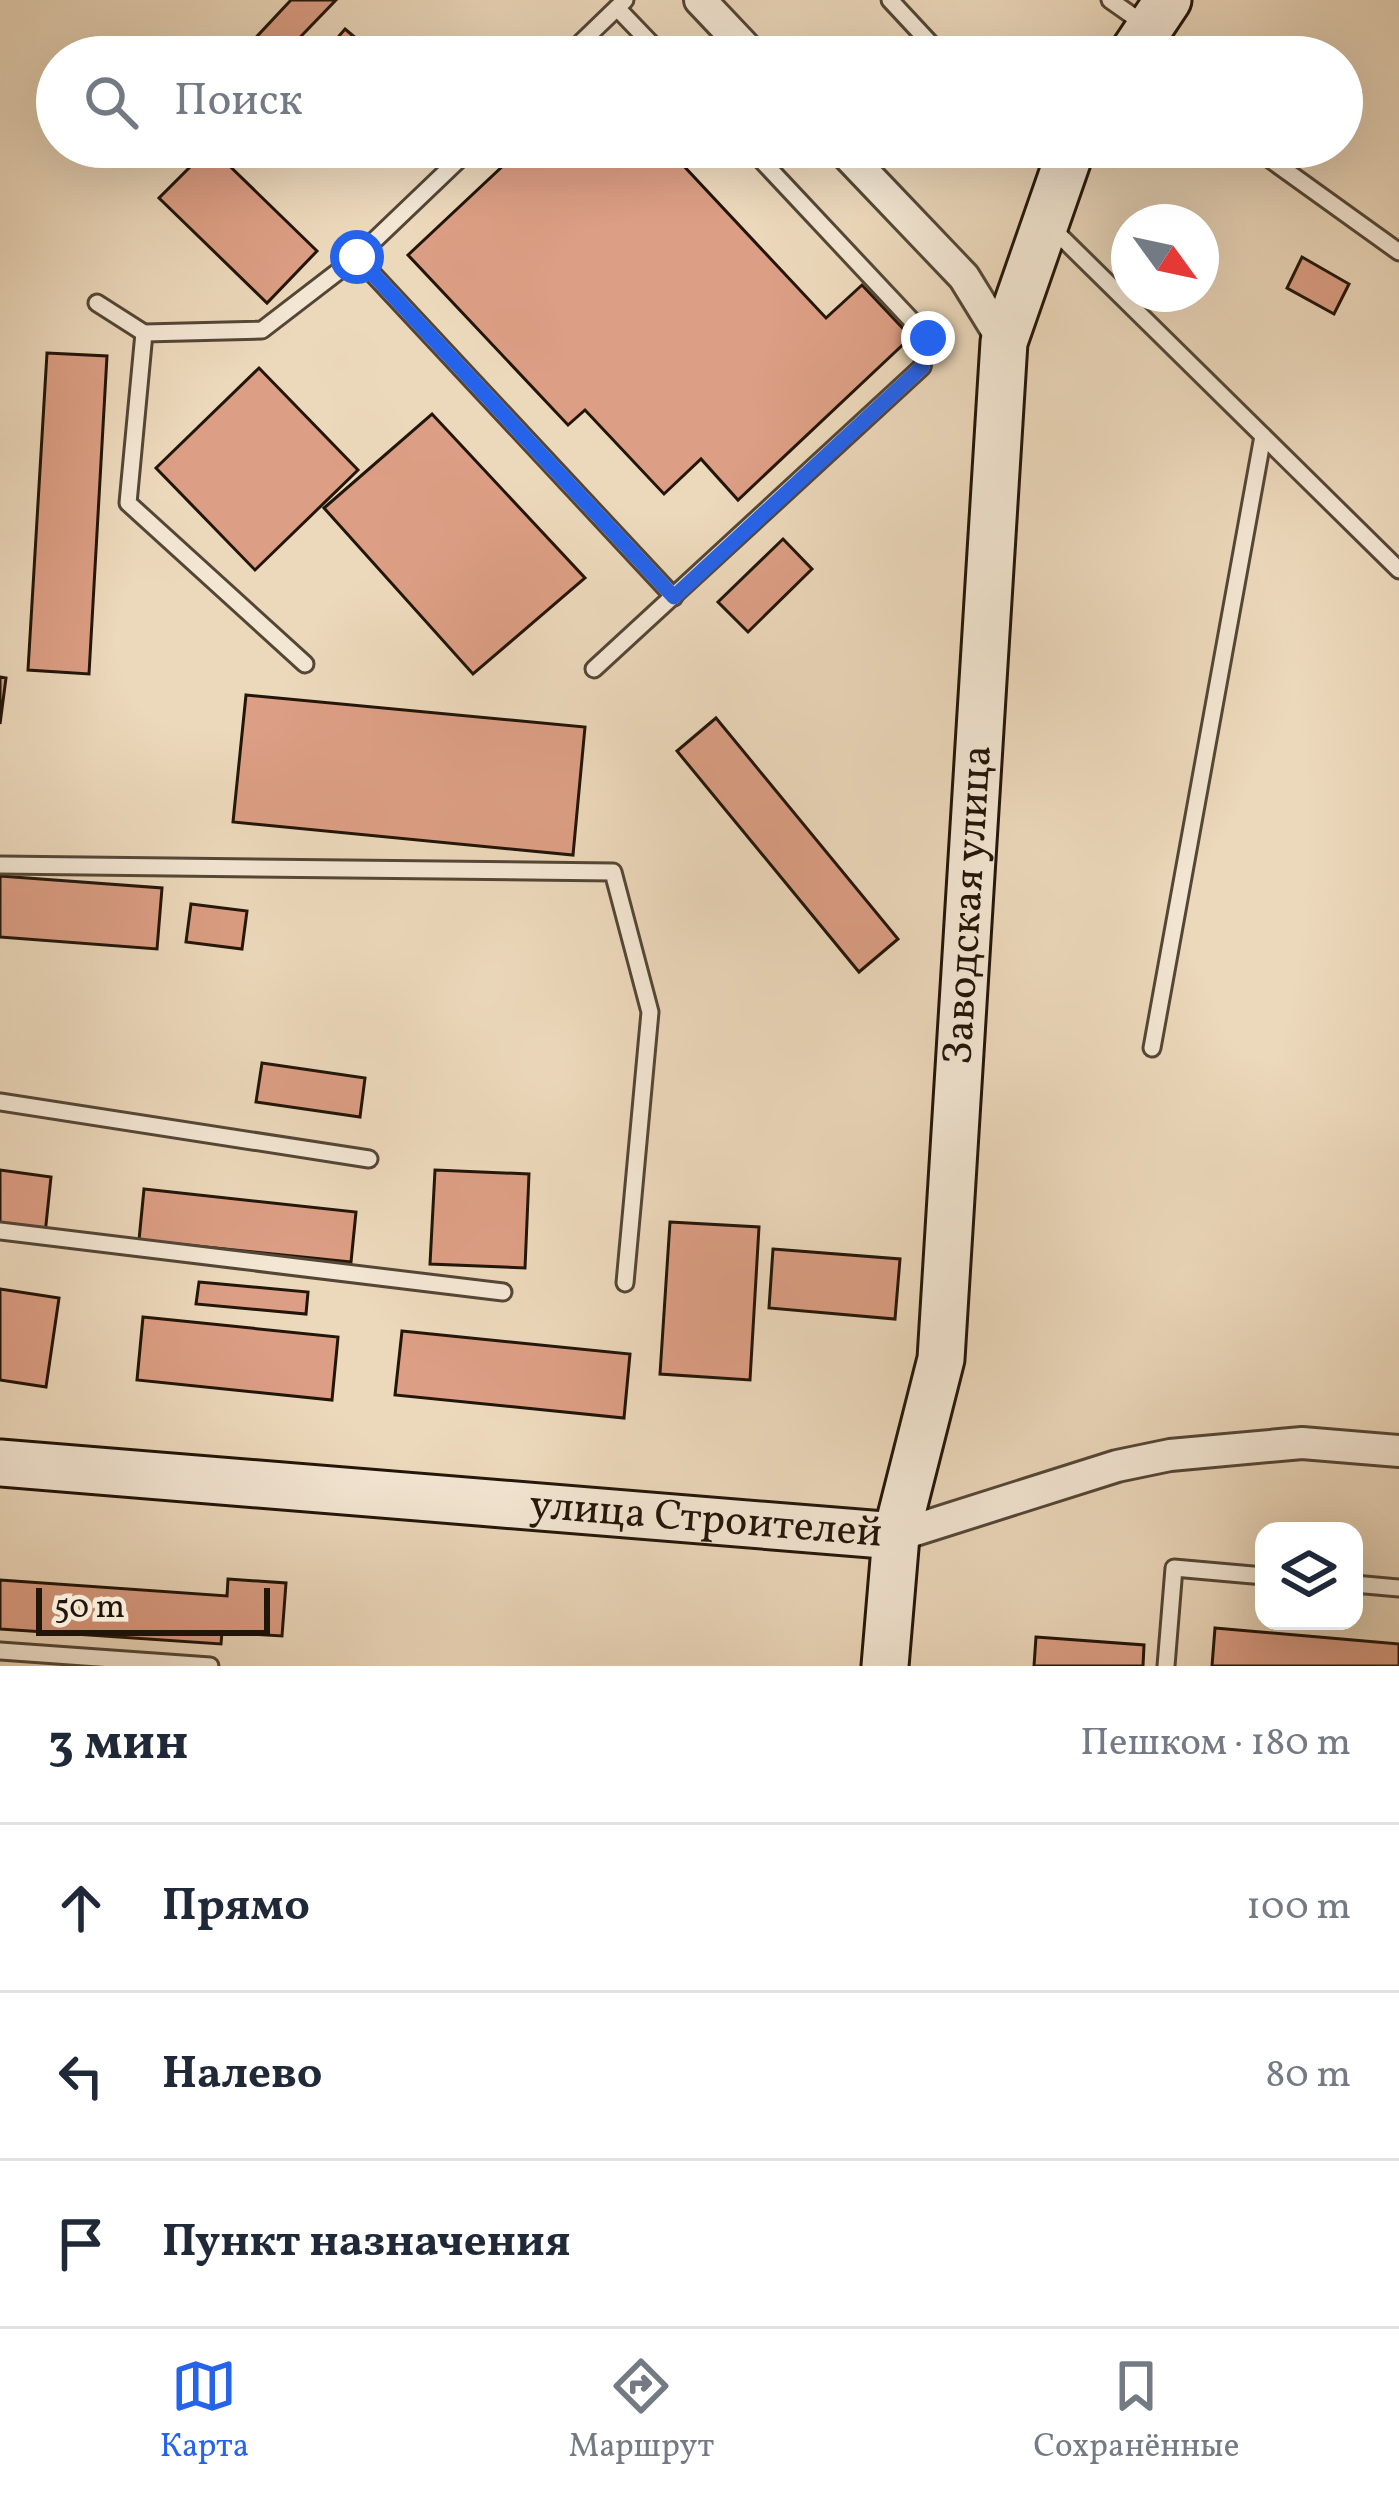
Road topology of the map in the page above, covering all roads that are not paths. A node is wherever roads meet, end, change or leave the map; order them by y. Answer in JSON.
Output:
{"nodes":[{"id":1,"x":700,"y":0,"type":"edge"},
{"id":2,"x":890,"y":0,"type":"edge"},
{"id":3,"x":1110,"y":0,"type":"edge"},
{"id":4,"x":621,"y":4,"type":"edge"},
{"id":5,"x":1149,"y":28,"type":"edge"},
{"id":6,"x":588,"y":36,"type":"edge"},
{"id":7,"x":647,"y":36,"type":"edge"},
{"id":8,"x":734,"y":36,"type":"edge"},
{"id":9,"x":923,"y":36,"type":"edge"},
{"id":10,"x":450,"y":168,"type":"edge"},
{"id":11,"x":768,"y":168,"type":"edge"},
{"id":12,"x":860,"y":168,"type":"edge"},
{"id":13,"x":1065,"y":168,"type":"edge"},
{"id":14,"x":1282,"y":168,"type":"edge"},
{"id":15,"x":1046,"y":222,"type":"junction"},
{"id":16,"x":1399,"y":252,"type":"edge"},
{"id":17,"x":357,"y":257,"type":"junction"},
{"id":18,"x":98,"y":303,"type":"dead end"},
{"id":19,"x":144,"y":333,"type":"junction"},
{"id":20,"x":1004,"y":342,"type":"junction"},
{"id":21,"x":1263,"y":436,"type":"junction"},
{"id":22,"x":1399,"y":570,"type":"edge"},
{"id":23,"x":674,"y":597,"type":"junction"},
{"id":24,"x":305,"y":664,"type":"dead end"},
{"id":25,"x":594,"y":670,"type":"dead end"},
{"id":26,"x":0,"y":865,"type":"edge"},
{"id":27,"x":1153,"y":1048,"type":"dead end"},
{"id":28,"x":0,"y":1102,"type":"edge"},
{"id":29,"x":369,"y":1159,"type":"dead end"},
{"id":30,"x":0,"y":1231,"type":"edge"},
{"id":31,"x":625,"y":1283,"type":"dead end"},
{"id":32,"x":503,"y":1292,"type":"dead end"},
{"id":33,"x":1399,"y":1451,"type":"edge"},
{"id":34,"x":0,"y":1462,"type":"edge"},
{"id":35,"x":896,"y":1536,"type":"junction"},
{"id":36,"x":1255,"y":1575,"type":"edge"},
{"id":37,"x":1363,"y":1585,"type":"edge"},
{"id":38,"x":1399,"y":1588,"type":"edge"},
{"id":39,"x":0,"y":1651,"type":"edge"},
{"id":40,"x":210,"y":1666,"type":"edge"},
{"id":41,"x":885,"y":1666,"type":"edge"},
{"id":42,"x":1166,"y":1666,"type":"edge"}],
"edges":[{"from":1,"to":8,"type":"street"},
{"from":2,"to":9,"type":"lane"},
{"from":3,"to":5,"type":"lane"},
{"from":4,"to":6,"type":"lane"},
{"from":4,"to":7,"type":"lane"},
{"from":10,"to":17,"type":"lane"},
{"from":11,"to":23,"type":"lane"},
{"from":12,"to":20,"type":"street"},
{"from":13,"to":15,"type":"street","name":"Заводская улица"},
{"from":14,"to":16,"type":"lane"},
{"from":15,"to":20,"type":"street","name":"Заводская улица"},
{"from":15,"to":21,"type":"lane"},
{"from":17,"to":19,"type":"lane"},
{"from":17,"to":23,"type":"lane"},
{"from":18,"to":19,"type":"lane"},
{"from":19,"to":24,"type":"lane"},
{"from":20,"to":35,"type":"street","name":"Заводская улица"},
{"from":21,"to":22,"type":"lane"},
{"from":21,"to":27,"type":"lane"},
{"from":23,"to":25,"type":"lane"},
{"from":26,"to":31,"type":"lane"},
{"from":28,"to":29,"type":"lane"},
{"from":30,"to":32,"type":"lane"},
{"from":33,"to":35,"type":"street","name":"улица Строителей"},
{"from":34,"to":35,"type":"street","name":"улица Строителей"},
{"from":35,"to":41,"type":"street","name":"Заводская улица"},
{"from":36,"to":42,"type":"lane"},
{"from":37,"to":38,"type":"lane"},
{"from":39,"to":40,"type":"lane"}]}
